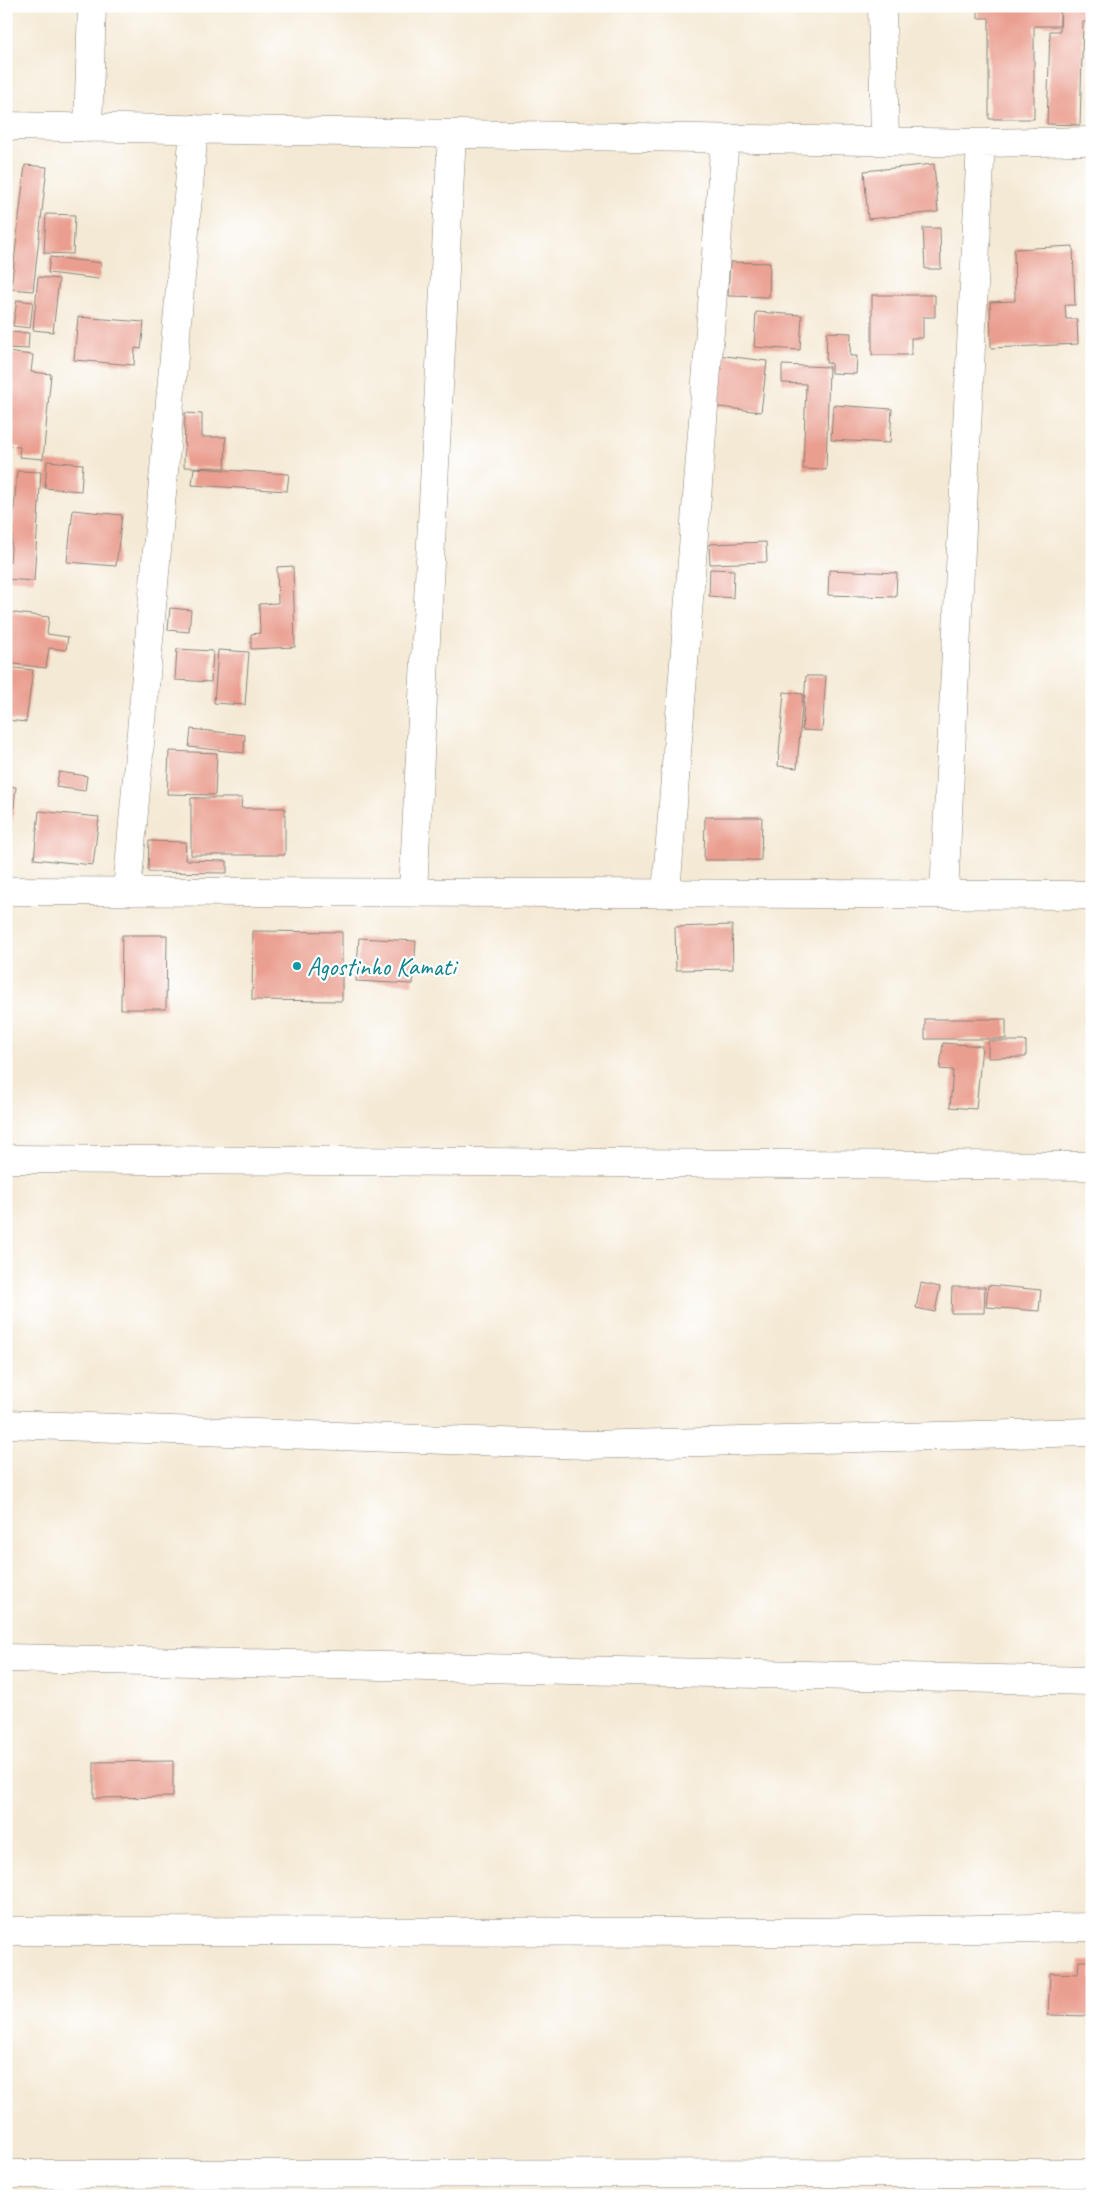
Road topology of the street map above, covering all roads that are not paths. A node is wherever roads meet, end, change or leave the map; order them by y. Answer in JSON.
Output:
{"nodes":[{"id":1,"x":92,"y":6,"type":"edge"},
{"id":2,"x":882,"y":6,"type":"edge"},
{"id":3,"x":6,"y":126,"type":"edge"},
{"id":4,"x":88,"y":128,"type":"junction"},
{"id":5,"x":194,"y":129,"type":"junction"},
{"id":6,"x":452,"y":134,"type":"junction"},
{"id":7,"x":725,"y":139,"type":"junction"},
{"id":8,"x":885,"y":141,"type":"junction"},
{"id":9,"x":1092,"y":141,"type":"edge"},
{"id":10,"x":981,"y":143,"type":"junction"},
{"id":11,"x":6,"y":891,"type":"edge"},
{"id":12,"x":127,"y":892,"type":"junction"},
{"id":13,"x":413,"y":892,"type":"junction"},
{"id":14,"x":666,"y":893,"type":"junction"},
{"id":15,"x":944,"y":894,"type":"junction"},
{"id":16,"x":1092,"y":895,"type":"edge"},
{"id":17,"x":6,"y":1159,"type":"edge"},
{"id":18,"x":1092,"y":1166,"type":"edge"},
{"id":19,"x":6,"y":1424,"type":"edge"},
{"id":20,"x":1092,"y":1432,"type":"edge"},
{"id":21,"x":6,"y":1658,"type":"edge"},
{"id":22,"x":1092,"y":1681,"type":"edge"},
{"id":23,"x":1092,"y":1927,"type":"edge"},
{"id":24,"x":6,"y":1931,"type":"edge"},
{"id":25,"x":1092,"y":2173,"type":"edge"},
{"id":26,"x":6,"y":2174,"type":"edge"}],
"edges":[{"from":1,"to":4,"type":"street"},
{"from":2,"to":8,"type":"street"},
{"from":3,"to":4,"type":"street"},
{"from":4,"to":5,"type":"street"},
{"from":5,"to":6,"type":"street"},
{"from":5,"to":12,"type":"street"},
{"from":6,"to":7,"type":"street"},
{"from":6,"to":13,"type":"street"},
{"from":7,"to":8,"type":"street"},
{"from":7,"to":14,"type":"street"},
{"from":8,"to":10,"type":"street"},
{"from":9,"to":10,"type":"street"},
{"from":10,"to":15,"type":"street"},
{"from":11,"to":12,"type":"street"},
{"from":12,"to":13,"type":"street"},
{"from":13,"to":14,"type":"street"},
{"from":14,"to":15,"type":"street"},
{"from":15,"to":16,"type":"street"},
{"from":17,"to":18,"type":"street"},
{"from":19,"to":20,"type":"street"},
{"from":21,"to":22,"type":"street"},
{"from":23,"to":24,"type":"street"},
{"from":25,"to":26,"type":"street"}]}
